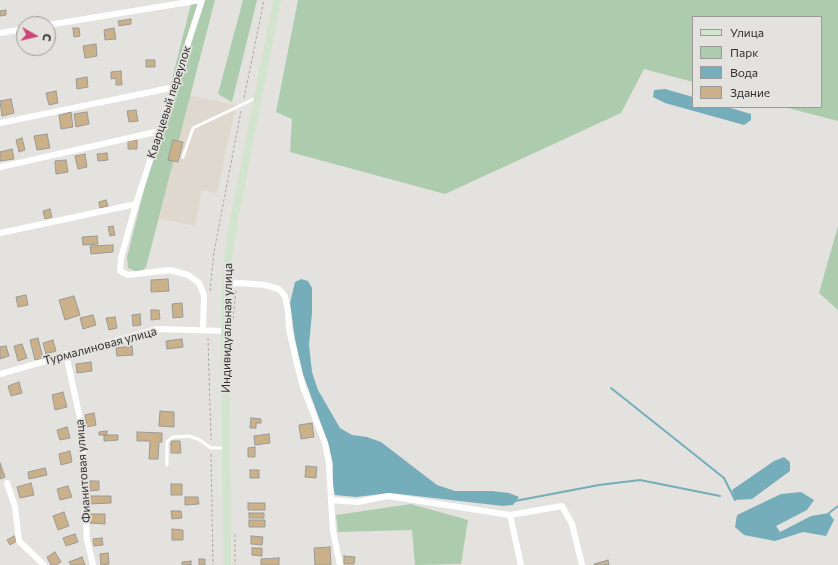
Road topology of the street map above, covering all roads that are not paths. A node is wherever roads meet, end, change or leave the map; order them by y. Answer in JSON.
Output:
{"nodes":[{"id":1,"x":202,"y":0,"type":"edge"},
{"id":2,"x":277,"y":0,"type":"edge"},
{"id":3,"x":56,"y":24,"type":"edge"},
{"id":4,"x":16,"y":30,"type":"edge"},
{"id":5,"x":0,"y":33,"type":"edge"},
{"id":6,"x":175,"y":87,"type":"junction"},
{"id":7,"x":258,"y":98,"type":"junction"},
{"id":8,"x":0,"y":123,"type":"edge"},
{"id":9,"x":160,"y":131,"type":"junction"},
{"id":10,"x":183,"y":157,"type":"dead end"},
{"id":11,"x":0,"y":167,"type":"edge"},
{"id":12,"x":136,"y":204,"type":"junction"},
{"id":13,"x":0,"y":233,"type":"edge"},
{"id":14,"x":226,"y":284,"type":"junction"},
{"id":15,"x":203,"y":330,"type":"junction"},
{"id":16,"x":225,"y":331,"type":"junction"},
{"id":17,"x":66,"y":354,"type":"junction"},
{"id":18,"x":0,"y":374,"type":"edge"},
{"id":19,"x":226,"y":448,"type":"junction"},
{"id":20,"x":167,"y":465,"type":"dead end"},
{"id":21,"x":7,"y":483,"type":"dead end"},
{"id":22,"x":331,"y":500,"type":"junction"},
{"id":23,"x":510,"y":515,"type":"junction"},
{"id":24,"x":44,"y":565,"type":"edge"},
{"id":25,"x":93,"y":565,"type":"edge"},
{"id":26,"x":227,"y":565,"type":"edge"},
{"id":27,"x":340,"y":565,"type":"edge"},
{"id":28,"x":521,"y":565,"type":"edge"},
{"id":29,"x":582,"y":565,"type":"edge"}],
"edges":[{"from":1,"to":3,"type":"street"},
{"from":1,"to":6,"type":"street","name":"Кварцевый переулок"},
{"from":2,"to":7,"type":"main road","name":"Индивидуальная улица"},
{"from":4,"to":5,"type":"street"},
{"from":6,"to":8,"type":"street"},
{"from":6,"to":9,"type":"street","name":"Кварцевый переулок"},
{"from":7,"to":10,"type":"lane"},
{"from":7,"to":14,"type":"main road","name":"Индивидуальная улица"},
{"from":9,"to":11,"type":"street"},
{"from":9,"to":12,"type":"street","name":"Кварцевый переулок"},
{"from":12,"to":13,"type":"street"},
{"from":12,"to":15,"type":"street","name":"Кварцевый переулок"},
{"from":14,"to":16,"type":"main road","name":"Индивидуальная улица"},
{"from":14,"to":22,"type":"street"},
{"from":15,"to":16,"type":"street","name":"Турмалиновая улица"},
{"from":15,"to":17,"type":"street","name":"Турмалиновая улица"},
{"from":16,"to":19,"type":"main road","name":"Индивидуальная улица"},
{"from":17,"to":18,"type":"street","name":"Турмалиновая улица"},
{"from":17,"to":25,"type":"street","name":"Фианитовая улица"},
{"from":19,"to":20,"type":"lane"},
{"from":19,"to":26,"type":"main road","name":"Индивидуальная улица"},
{"from":21,"to":24,"type":"street"},
{"from":22,"to":23,"type":"street"},
{"from":22,"to":27,"type":"street"},
{"from":23,"to":28,"type":"street"},
{"from":23,"to":29,"type":"street"}]}
